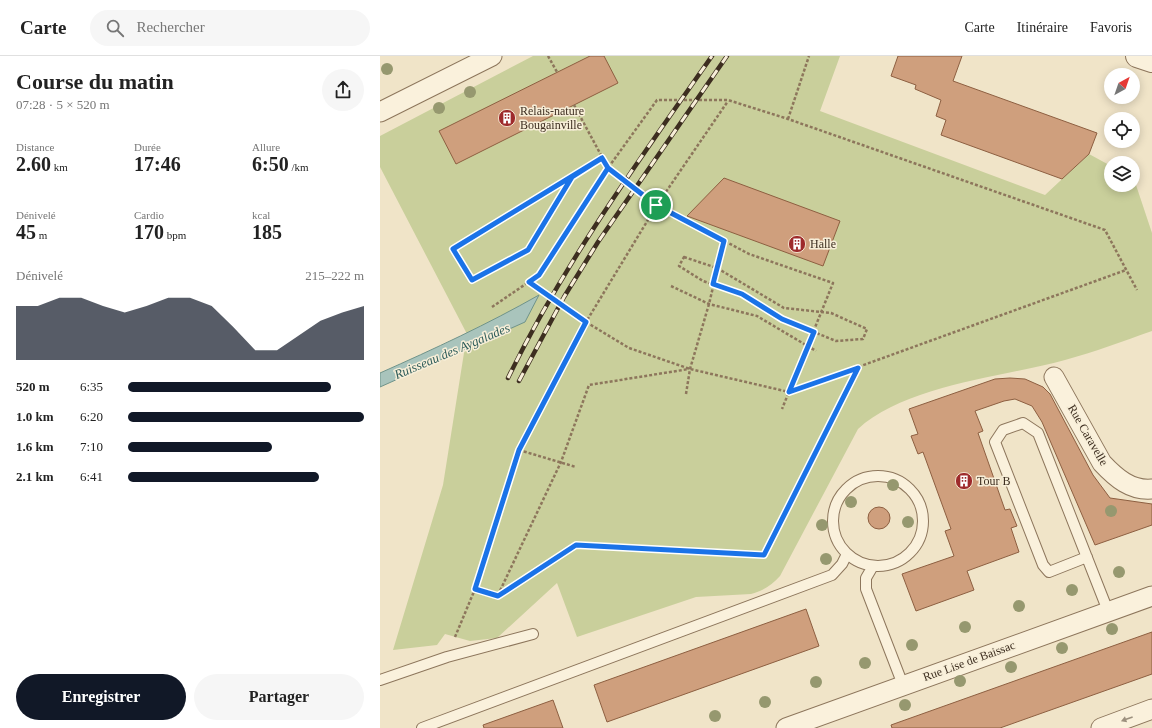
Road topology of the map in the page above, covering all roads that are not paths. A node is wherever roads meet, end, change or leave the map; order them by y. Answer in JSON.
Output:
{"nodes":[{"id":1,"x":492,"y":56,"type":"edge"},
{"id":2,"x":1137,"y":56,"type":"edge"},
{"id":3,"x":1152,"y":61,"type":"edge"},
{"id":4,"x":380,"y":112,"type":"edge"},
{"id":5,"x":1054,"y":377,"type":"dead end"},
{"id":6,"x":1152,"y":489,"type":"edge"},
{"id":7,"x":847,"y":554,"type":"junction"},
{"id":8,"x":1087,"y":557,"type":"junction"},
{"id":9,"x":873,"y":566,"type":"junction"},
{"id":10,"x":1152,"y":596,"type":"edge"},
{"id":11,"x":1108,"y":610,"type":"junction"},
{"id":12,"x":534,"y":634,"type":"dead end"},
{"id":13,"x":380,"y":680,"type":"edge"},
{"id":14,"x":903,"y":685,"type":"junction"},
{"id":15,"x":1152,"y":709,"type":"edge"},
{"id":16,"x":422,"y":728,"type":"edge"},
{"id":17,"x":786,"y":728,"type":"edge"},
{"id":18,"x":1101,"y":728,"type":"edge"}],
"edges":[{"from":1,"to":4,"type":"street"},
{"from":2,"to":3,"type":"street"},
{"from":5,"to":6,"type":"street","name":"Rue Caravelle"},
{"from":7,"to":9,"type":"lane"},
{"from":7,"to":9,"type":"lane"},
{"from":7,"to":16,"type":"lane"},
{"from":8,"to":8,"type":"lane"},
{"from":8,"to":11,"type":"lane"},
{"from":9,"to":14,"type":"lane"},
{"from":10,"to":11,"type":"street","name":"Rue Lise de Baissac"},
{"from":11,"to":14,"type":"street","name":"Rue Lise de Baissac"},
{"from":12,"to":13,"type":"lane"},
{"from":14,"to":17,"type":"street","name":"Rue Lise de Baissac"},
{"from":15,"to":18,"type":"street","one_way":true}]}
